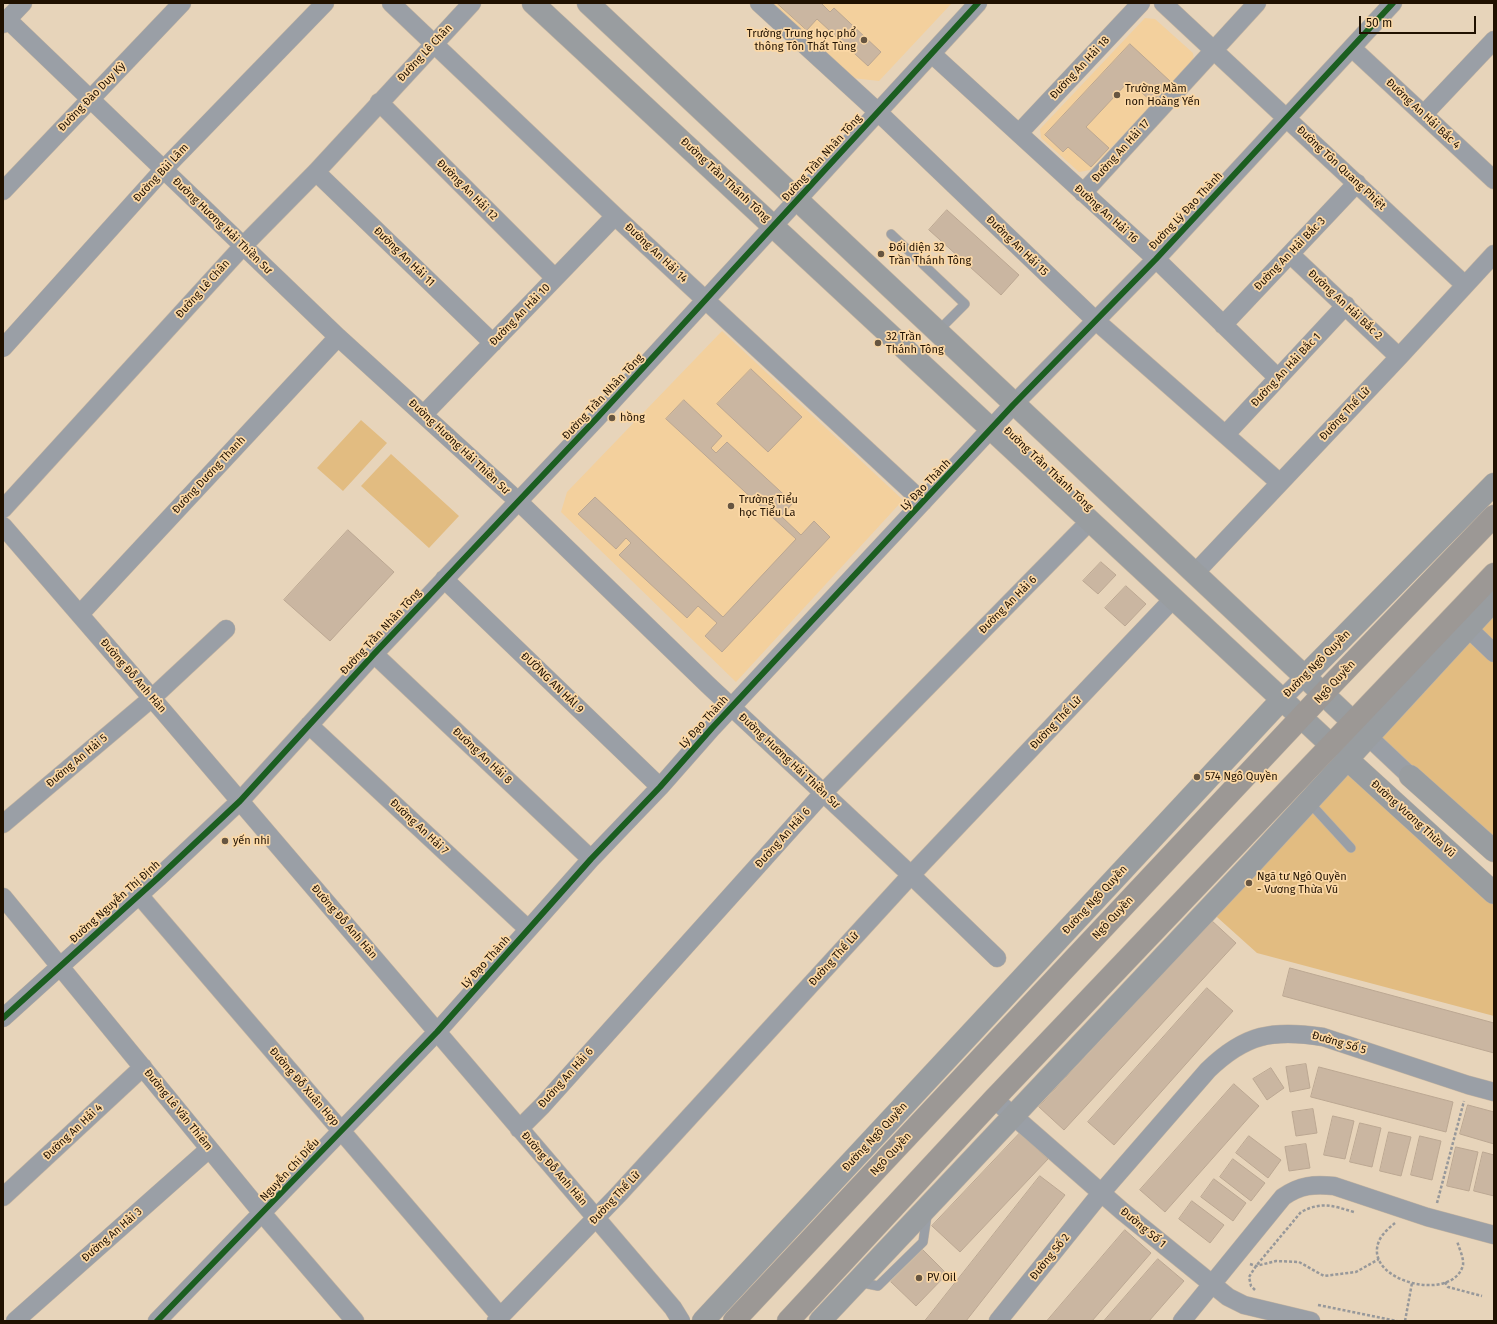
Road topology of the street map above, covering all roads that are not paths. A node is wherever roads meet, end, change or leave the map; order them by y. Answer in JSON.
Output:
{"nodes":[{"id":1,"x":23,"y":3,"type":"edge"},
{"id":2,"x":182,"y":3,"type":"edge"},
{"id":3,"x":325,"y":3,"type":"edge"},
{"id":4,"x":391,"y":3,"type":"edge"},
{"id":5,"x":472,"y":3,"type":"edge"},
{"id":6,"x":533,"y":3,"type":"edge"},
{"id":7,"x":588,"y":3,"type":"edge"},
{"id":8,"x":759,"y":3,"type":"edge"},
{"id":9,"x":978,"y":3,"type":"edge"},
{"id":10,"x":1141,"y":3,"type":"edge"},
{"id":11,"x":1163,"y":3,"type":"edge"},
{"id":12,"x":1257,"y":3,"type":"edge"},
{"id":13,"x":1393,"y":3,"type":"edge"},
{"id":14,"x":4,"y":21,"type":"edge"},
{"id":15,"x":434,"y":44,"type":"junction"},
{"id":16,"x":1352,"y":48,"type":"junction"},
{"id":17,"x":1213,"y":50,"type":"junction"},
{"id":18,"x":1491,"y":50,"type":"edge"},
{"id":19,"x":932,"y":54,"type":"junction"},
{"id":20,"x":89,"y":99,"type":"junction"},
{"id":21,"x":380,"y":102,"type":"junction"},
{"id":22,"x":878,"y":112,"type":"junction"},
{"id":23,"x":1424,"y":114,"type":"junction"},
{"id":24,"x":1286,"y":117,"type":"junction"},
{"id":25,"x":1018,"y":133,"type":"junction"},
{"id":26,"x":163,"y":170,"type":"junction"},
{"id":27,"x":316,"y":172,"type":"junction"},
{"id":28,"x":1494,"y":180,"type":"edge"},
{"id":29,"x":1357,"y":183,"type":"junction"},
{"id":30,"x":3,"y":191,"type":"edge"},
{"id":31,"x":1083,"y":193,"type":"junction"},
{"id":32,"x":797,"y":200,"type":"junction"},
{"id":33,"x":615,"y":216,"type":"junction"},
{"id":34,"x":774,"y":226,"type":"junction"},
{"id":35,"x":891,"y":234,"type":"dead end"},
{"id":36,"x":242,"y":246,"type":"junction"},
{"id":37,"x":1290,"y":254,"type":"junction"},
{"id":38,"x":1494,"y":254,"type":"edge"},
{"id":39,"x":1156,"y":259,"type":"junction"},
{"id":40,"x":555,"y":278,"type":"junction"},
{"id":41,"x":1465,"y":285,"type":"junction"},
{"id":42,"x":706,"y":300,"type":"junction"},
{"id":43,"x":1346,"y":305,"type":"junction"},
{"id":44,"x":1095,"y":320,"type":"junction"},
{"id":45,"x":1223,"y":325,"type":"junction"},
{"id":46,"x":937,"y":332,"type":"junction"},
{"id":47,"x":338,"y":337,"type":"junction"},
{"id":48,"x":493,"y":343,"type":"junction"},
{"id":49,"x":3,"y":348,"type":"edge"},
{"id":50,"x":1400,"y":357,"type":"junction"},
{"id":51,"x":1278,"y":378,"type":"junction"},
{"id":52,"x":1014,"y":405,"type":"junction"},
{"id":53,"x":424,"y":414,"type":"junction"},
{"id":54,"x":991,"y":430,"type":"junction"},
{"id":55,"x":1226,"y":434,"type":"junction"},
{"id":56,"x":1280,"y":483,"type":"junction"},
{"id":57,"x":1494,"y":484,"type":"edge"},
{"id":58,"x":518,"y":501,"type":"junction"},
{"id":59,"x":922,"y":502,"type":"junction"},
{"id":60,"x":3,"y":509,"type":"edge"},
{"id":61,"x":1494,"y":516,"type":"edge"},
{"id":62,"x":1090,"y":521,"type":"junction"},
{"id":63,"x":3,"y":526,"type":"edge"},
{"id":64,"x":1195,"y":573,"type":"junction"},
{"id":65,"x":1494,"y":574,"type":"edge"},
{"id":66,"x":444,"y":579,"type":"junction"},
{"id":67,"x":1174,"y":598,"type":"junction"},
{"id":68,"x":1494,"y":600,"type":"edge"},
{"id":69,"x":80,"y":614,"type":"junction"},
{"id":70,"x":1468,"y":628,"type":"junction"},
{"id":71,"x":226,"y":629,"type":"dead end"},
{"id":72,"x":1494,"y":653,"type":"edge"},
{"id":73,"x":374,"y":654,"type":"junction"},
{"id":74,"x":1305,"y":676,"type":"junction"},
{"id":75,"x":1324,"y":694,"type":"junction"},
{"id":76,"x":152,"y":698,"type":"junction"},
{"id":77,"x":1283,"y":698,"type":"junction"},
{"id":78,"x":731,"y":707,"type":"junction"},
{"id":79,"x":1302,"y":717,"type":"junction"},
{"id":80,"x":309,"y":725,"type":"junction"},
{"id":81,"x":1360,"y":730,"type":"junction"},
{"id":82,"x":1331,"y":745,"type":"junction"},
{"id":83,"x":1347,"y":760,"type":"junction"},
{"id":84,"x":1410,"y":776,"type":"joint"},
{"id":85,"x":660,"y":787,"type":"junction"},
{"id":86,"x":823,"y":793,"type":"junction"},
{"id":87,"x":240,"y":801,"type":"junction"},
{"id":88,"x":1308,"y":801,"type":"junction"},
{"id":89,"x":3,"y":824,"type":"edge"},
{"id":90,"x":1351,"y":848,"type":"dead end"},
{"id":91,"x":1494,"y":852,"type":"edge"},
{"id":92,"x":591,"y":858,"type":"junction"},
{"id":93,"x":911,"y":875,"type":"junction"},
{"id":94,"x":1494,"y":893,"type":"edge"},
{"id":95,"x":139,"y":895,"type":"junction"},
{"id":96,"x":3,"y":897,"type":"edge"},
{"id":97,"x":528,"y":930,"type":"junction"},
{"id":98,"x":997,"y":958,"type":"dead end"},
{"id":99,"x":58,"y":966,"type":"junction"},
{"id":100,"x":3,"y":1018,"type":"edge"},
{"id":101,"x":437,"y":1032,"type":"junction"},
{"id":102,"x":143,"y":1067,"type":"junction"},
{"id":103,"x":1494,"y":1092,"type":"edge"},
{"id":104,"x":994,"y":1099,"type":"junction"},
{"id":105,"x":1012,"y":1116,"type":"junction"},
{"id":106,"x":519,"y":1128,"type":"junction"},
{"id":107,"x":341,"y":1130,"type":"junction"},
{"id":108,"x":209,"y":1149,"type":"junction"},
{"id":109,"x":1101,"y":1193,"type":"junction"},
{"id":110,"x":3,"y":1197,"type":"edge"},
{"id":111,"x":262,"y":1213,"type":"junction"},
{"id":112,"x":597,"y":1218,"type":"junction"},
{"id":113,"x":1494,"y":1235,"type":"edge"},
{"id":114,"x":880,"y":1250,"type":"junction"},
{"id":115,"x":1211,"y":1285,"type":"junction"},
{"id":116,"x":1312,"y":1313,"type":"edge"},
{"id":117,"x":345,"y":1317,"type":"edge"},
{"id":118,"x":498,"y":1319,"type":"edge"},
{"id":119,"x":15,"y":1321,"type":"edge"},
{"id":120,"x":157,"y":1321,"type":"edge"},
{"id":121,"x":681,"y":1321,"type":"edge"},
{"id":122,"x":703,"y":1321,"type":"edge"},
{"id":123,"x":734,"y":1321,"type":"edge"},
{"id":124,"x":788,"y":1321,"type":"edge"},
{"id":125,"x":820,"y":1321,"type":"edge"},
{"id":126,"x":998,"y":1321,"type":"edge"},
{"id":127,"x":1182,"y":1321,"type":"edge"}],
"edges":[{"from":1,"to":14,"type":"street"},
{"from":2,"to":20,"type":"street","name":"Đường Đào Duy Kỳ"},
{"from":3,"to":26,"type":"street","name":"Đường Bùi Lâm"},
{"from":4,"to":15,"type":"street","name":"Đường An Hải 14"},
{"from":5,"to":15,"type":"street","name":"Đường Lê Chân"},
{"from":6,"to":34,"type":"street","name":"Đường Trần Thánh Tông"},
{"from":7,"to":32,"type":"street"},
{"from":8,"to":22,"type":"street","name":"Đường An Hải 15"},
{"from":9,"to":19,"type":"street","name":"Đường Trần Nhân Tông"},
{"from":10,"to":25,"type":"street","name":"Đường An Hải 18"},
{"from":11,"to":17,"type":"street","name":"Đường Tôn Quang Phiệt"},
{"from":12,"to":17,"type":"street","name":"Đường An Hải 17"},
{"from":13,"to":16,"type":"street","name":"Đường Lý Đạo Thành"},
{"from":14,"to":20,"type":"street","name":"Đường Hương Hải Thiền Sư"},
{"from":15,"to":21,"type":"street","name":"Đường Lê Chân"},
{"from":15,"to":33,"type":"street","name":"Đường An Hải 14"},
{"from":16,"to":23,"type":"street","name":"Đường An Hải Bắc 4"},
{"from":16,"to":24,"type":"street","name":"Đường Lý Đạo Thành"},
{"from":17,"to":24,"type":"street","name":"Đường Tôn Quang Phiệt"},
{"from":17,"to":31,"type":"street","name":"Đường An Hải 17"},
{"from":18,"to":23,"type":"street"},
{"from":19,"to":22,"type":"street","name":"Đường Trần Nhân Tông"},
{"from":19,"to":25,"type":"street","name":"Đường An Hải 16"},
{"from":20,"to":26,"type":"street","name":"Đường Hương Hải Thiền Sư"},
{"from":20,"to":30,"type":"street","name":"Đường Đào Duy Kỳ"},
{"from":21,"to":27,"type":"street","name":"Đường Lê Chân"},
{"from":21,"to":40,"type":"street","name":"Đường An Hải 12"},
{"from":22,"to":32,"type":"street","name":"Đường Trần Nhân Tông"},
{"from":22,"to":44,"type":"street","name":"Đường An Hải 15"},
{"from":23,"to":28,"type":"street","name":"Đường An Hải Bắc 4"},
{"from":24,"to":29,"type":"street","name":"Đường Tôn Quang Phiệt"},
{"from":24,"to":39,"type":"street","name":"Đường Lý Đạo Thành"},
{"from":25,"to":31,"type":"street","name":"Đường An Hải 16"},
{"from":26,"to":36,"type":"street","name":"Đường Hương Hải Thiền Sư"},
{"from":26,"to":49,"type":"street","name":"Đường Bùi Lâm"},
{"from":27,"to":36,"type":"street","name":"Đường Lê Chân"},
{"from":27,"to":48,"type":"street","name":"Đường An Hải 11"},
{"from":29,"to":37,"type":"street","name":"Đường An Hải Bắc 3"},
{"from":29,"to":41,"type":"street","name":"Đường Tôn Quang Phiệt"},
{"from":31,"to":39,"type":"street","name":"Đường An Hải 16"},
{"from":32,"to":34,"type":"street","name":"Đường Trần Nhân Tông"},
{"from":32,"to":46,"type":"street"},
{"from":33,"to":40,"type":"street","name":"Đường An Hải 10"},
{"from":33,"to":42,"type":"street","name":"Đường An Hải 14"},
{"from":34,"to":42,"type":"street","name":"Đường Trần Nhân Tông"},
{"from":34,"to":54,"type":"street","name":"Đường Trần Thánh Tông"},
{"from":35,"to":46,"type":"lane"},
{"from":36,"to":47,"type":"street","name":"Đường Hương Hải Thiền Sư"},
{"from":36,"to":60,"type":"street","name":"Đường Lê Chân"},
{"from":37,"to":43,"type":"street","name":"Đường An Hải Bắc 2"},
{"from":37,"to":45,"type":"street","name":"Đường An Hải Bắc 3"},
{"from":38,"to":41,"type":"street","name":"Đường Thế Lữ"},
{"from":39,"to":44,"type":"street","name":"Đường Lý Đạo Thành"},
{"from":39,"to":45,"type":"street","name":"Đường An Hải 16"},
{"from":40,"to":48,"type":"street","name":"Đường An Hải 10"},
{"from":41,"to":50,"type":"street","name":"Đường Thế Lữ"},
{"from":42,"to":58,"type":"street","name":"Đường Trần Nhân Tông"},
{"from":42,"to":59,"type":"street","name":"Đường An Hải 14"},
{"from":43,"to":50,"type":"street","name":"Đường An Hải Bắc 2"},
{"from":43,"to":51,"type":"street","name":"Đường An Hải Bắc 1"},
{"from":44,"to":52,"type":"street","name":"Đường Lý Đạo Thành"},
{"from":44,"to":55,"type":"street","name":"Đường An Hải 15"},
{"from":45,"to":51,"type":"street","name":"Đường An Hải 16"},
{"from":46,"to":52,"type":"street"},
{"from":47,"to":53,"type":"street","name":"Đường Hương Hải Thiền Sư"},
{"from":47,"to":69,"type":"street","name":"Đường Dương Thanh"},
{"from":48,"to":53,"type":"street","name":"Đường An Hải 10"},
{"from":50,"to":56,"type":"street","name":"Đường Thế Lữ"},
{"from":51,"to":55,"type":"street","name":"Đường An Hải Bắc 1"},
{"from":52,"to":54,"type":"street","name":"Đường Lý Đạo Thành"},
{"from":52,"to":64,"type":"street"},
{"from":53,"to":58,"type":"street","name":"Đường Hương Hải Thiền Sư"},
{"from":54,"to":59,"type":"street","name":"Lý Đạo Thành"},
{"from":54,"to":62,"type":"street","name":"Đường Trần Thánh Tông"},
{"from":55,"to":56,"type":"street","name":"Đường An Hải 15"},
{"from":56,"to":64,"type":"street","name":"Đường Thế Lữ"},
{"from":57,"to":74,"type":"street","name":"Đường Ngô Quyền"},
{"from":58,"to":66,"type":"street","name":"Đường Trần Nhân Tông"},
{"from":58,"to":78,"type":"street","name":"Đường Hương Hải Thiền Sư"},
{"from":59,"to":78,"type":"street","name":"Lý Đạo Thành"},
{"from":61,"to":75,"type":"highway","name":"Ngô Quyền"},
{"from":62,"to":67,"type":"street","name":"Đường Trần Thánh Tông"},
{"from":62,"to":86,"type":"street","name":"Đường An Hải 6"},
{"from":63,"to":69,"type":"street","name":"Đường Đỗ Anh Hàn"},
{"from":64,"to":74,"type":"street"},
{"from":65,"to":81,"type":"highway"},
{"from":66,"to":73,"type":"street","name":"Đường Trần Nhân Tông"},
{"from":66,"to":85,"type":"street","name":"ĐƯỜNG AN HẢl 9"},
{"from":67,"to":77,"type":"street","name":"Đường Trần Thánh Tông"},
{"from":67,"to":93,"type":"street","name":"Đường Thế Lữ"},
{"from":68,"to":70,"type":"street"},
{"from":69,"to":76,"type":"street","name":"Đường Đỗ Anh Hàn"},
{"from":70,"to":72,"type":"street"},
{"from":70,"to":81,"type":"street"},
{"from":71,"to":76,"type":"street","name":"Đường An Hải 5"},
{"from":73,"to":80,"type":"street","name":"Đường Trần Nhân Tông"},
{"from":73,"to":92,"type":"street","name":"Đường An Hải 8"},
{"from":74,"to":75,"type":"street"},
{"from":74,"to":77,"type":"street","name":"Đường Ngô Quyền"},
{"from":75,"to":79,"type":"highway","name":"Ngô Quyền"},
{"from":75,"to":81,"type":"street"},
{"from":76,"to":87,"type":"street","name":"Đường Đỗ Anh Hàn"},
{"from":76,"to":89,"type":"street","name":"Đường An Hải 5"},
{"from":77,"to":79,"type":"street","name":"Đường Trần Thánh Tông"},
{"from":77,"to":122,"type":"street","name":"Đường Ngô Quyền"},
{"from":78,"to":85,"type":"street","name":"Lý Đạo Thành"},
{"from":78,"to":86,"type":"street","name":"Đường Hương Hải Thiền Sư"},
{"from":79,"to":82,"type":"street","name":"Đường Trần Thánh Tông"},
{"from":79,"to":123,"type":"highway","name":"Ngô Quyền"},
{"from":80,"to":87,"type":"street","name":"Đường Trần Nhân Tông"},
{"from":80,"to":97,"type":"street","name":"Đường An Hải 7"},
{"from":81,"to":82,"type":"highway"},
{"from":81,"to":83,"type":"street"},
{"from":81,"to":84,"type":"street"},
{"from":82,"to":83,"type":"street","name":"Đường Vương Thừa Vũ"},
{"from":82,"to":104,"type":"highway"},
{"from":83,"to":88,"type":"street"},
{"from":83,"to":94,"type":"street","name":"Đường Vương Thừa Vũ"},
{"from":84,"to":91,"type":"street"},
{"from":85,"to":92,"type":"street","name":"Lý Đạo Thành"},
{"from":86,"to":93,"type":"street","name":"Đường Hương Hải Thiền Sư"},
{"from":86,"to":106,"type":"street","name":"Đường An Hải 6"},
{"from":87,"to":95,"type":"street","name":"Đường Nguyễn Thị Định"},
{"from":87,"to":101,"type":"street","name":"Đường Đỗ Anh Hàn"},
{"from":88,"to":90,"type":"lane"},
{"from":88,"to":105,"type":"street"},
{"from":92,"to":97,"type":"street","name":"Lý Đạo Thành"},
{"from":93,"to":98,"type":"street","name":"Đường Hương Hải Thiền Sư"},
{"from":93,"to":112,"type":"street","name":"Đường Thế Lữ"},
{"from":95,"to":99,"type":"street","name":"Đường Nguyễn Thị Định"},
{"from":95,"to":107,"type":"street","name":"Đường Đỗ Xuân Hợp"},
{"from":96,"to":99,"type":"street","name":"Đường Lê Văn Thiêm"},
{"from":97,"to":101,"type":"street","name":"Lý Đạo Thành"},
{"from":99,"to":100,"type":"street","name":"Đường Nguyễn Thị Định"},
{"from":99,"to":102,"type":"street","name":"Đường Lê Văn Thiêm"},
{"from":101,"to":106,"type":"street","name":"Đường Đỗ Anh Hàn"},
{"from":101,"to":107,"type":"street","name":"Nguyễn Chí Diểu"},
{"from":102,"to":108,"type":"street","name":"Đường Lê Văn Thiêm"},
{"from":102,"to":110,"type":"street","name":"Đường An Hải 4"},
{"from":103,"to":109,"type":"street","name":"Đường Số 5"},
{"from":104,"to":105,"type":"street","name":"Đường Số 1"},
{"from":104,"to":114,"type":"highway"},
{"from":105,"to":109,"type":"street","name":"Đường Số 1"},
{"from":105,"to":114,"type":"street"},
{"from":106,"to":112,"type":"street","name":"Đường Đỗ Anh Hàn"},
{"from":107,"to":111,"type":"street","name":"Nguyễn Chí Diểu"},
{"from":107,"to":118,"type":"street","name":"Đường Đỗ Xuân Hợp"},
{"from":108,"to":111,"type":"street","name":"Đường Lê Văn Thiêm"},
{"from":108,"to":119,"type":"street","name":"Đường An Hải 3"},
{"from":109,"to":115,"type":"street","name":"Đường Số 1"},
{"from":109,"to":126,"type":"street","name":"Đường Số 2"},
{"from":111,"to":117,"type":"street","name":"Đường Lê Văn Thiêm"},
{"from":111,"to":120,"type":"street","name":"Nguyễn Chí Diểu"},
{"from":112,"to":118,"type":"street","name":"Đường Thế Lữ"},
{"from":112,"to":121,"type":"street","name":"Đường Đỗ Anh Hàn"},
{"from":113,"to":115,"type":"street"},
{"from":114,"to":124,"type":"highway"},
{"from":114,"to":125,"type":"street"},
{"from":115,"to":116,"type":"street","name":"Đường Số 1"},
{"from":115,"to":127,"type":"street"}]}
